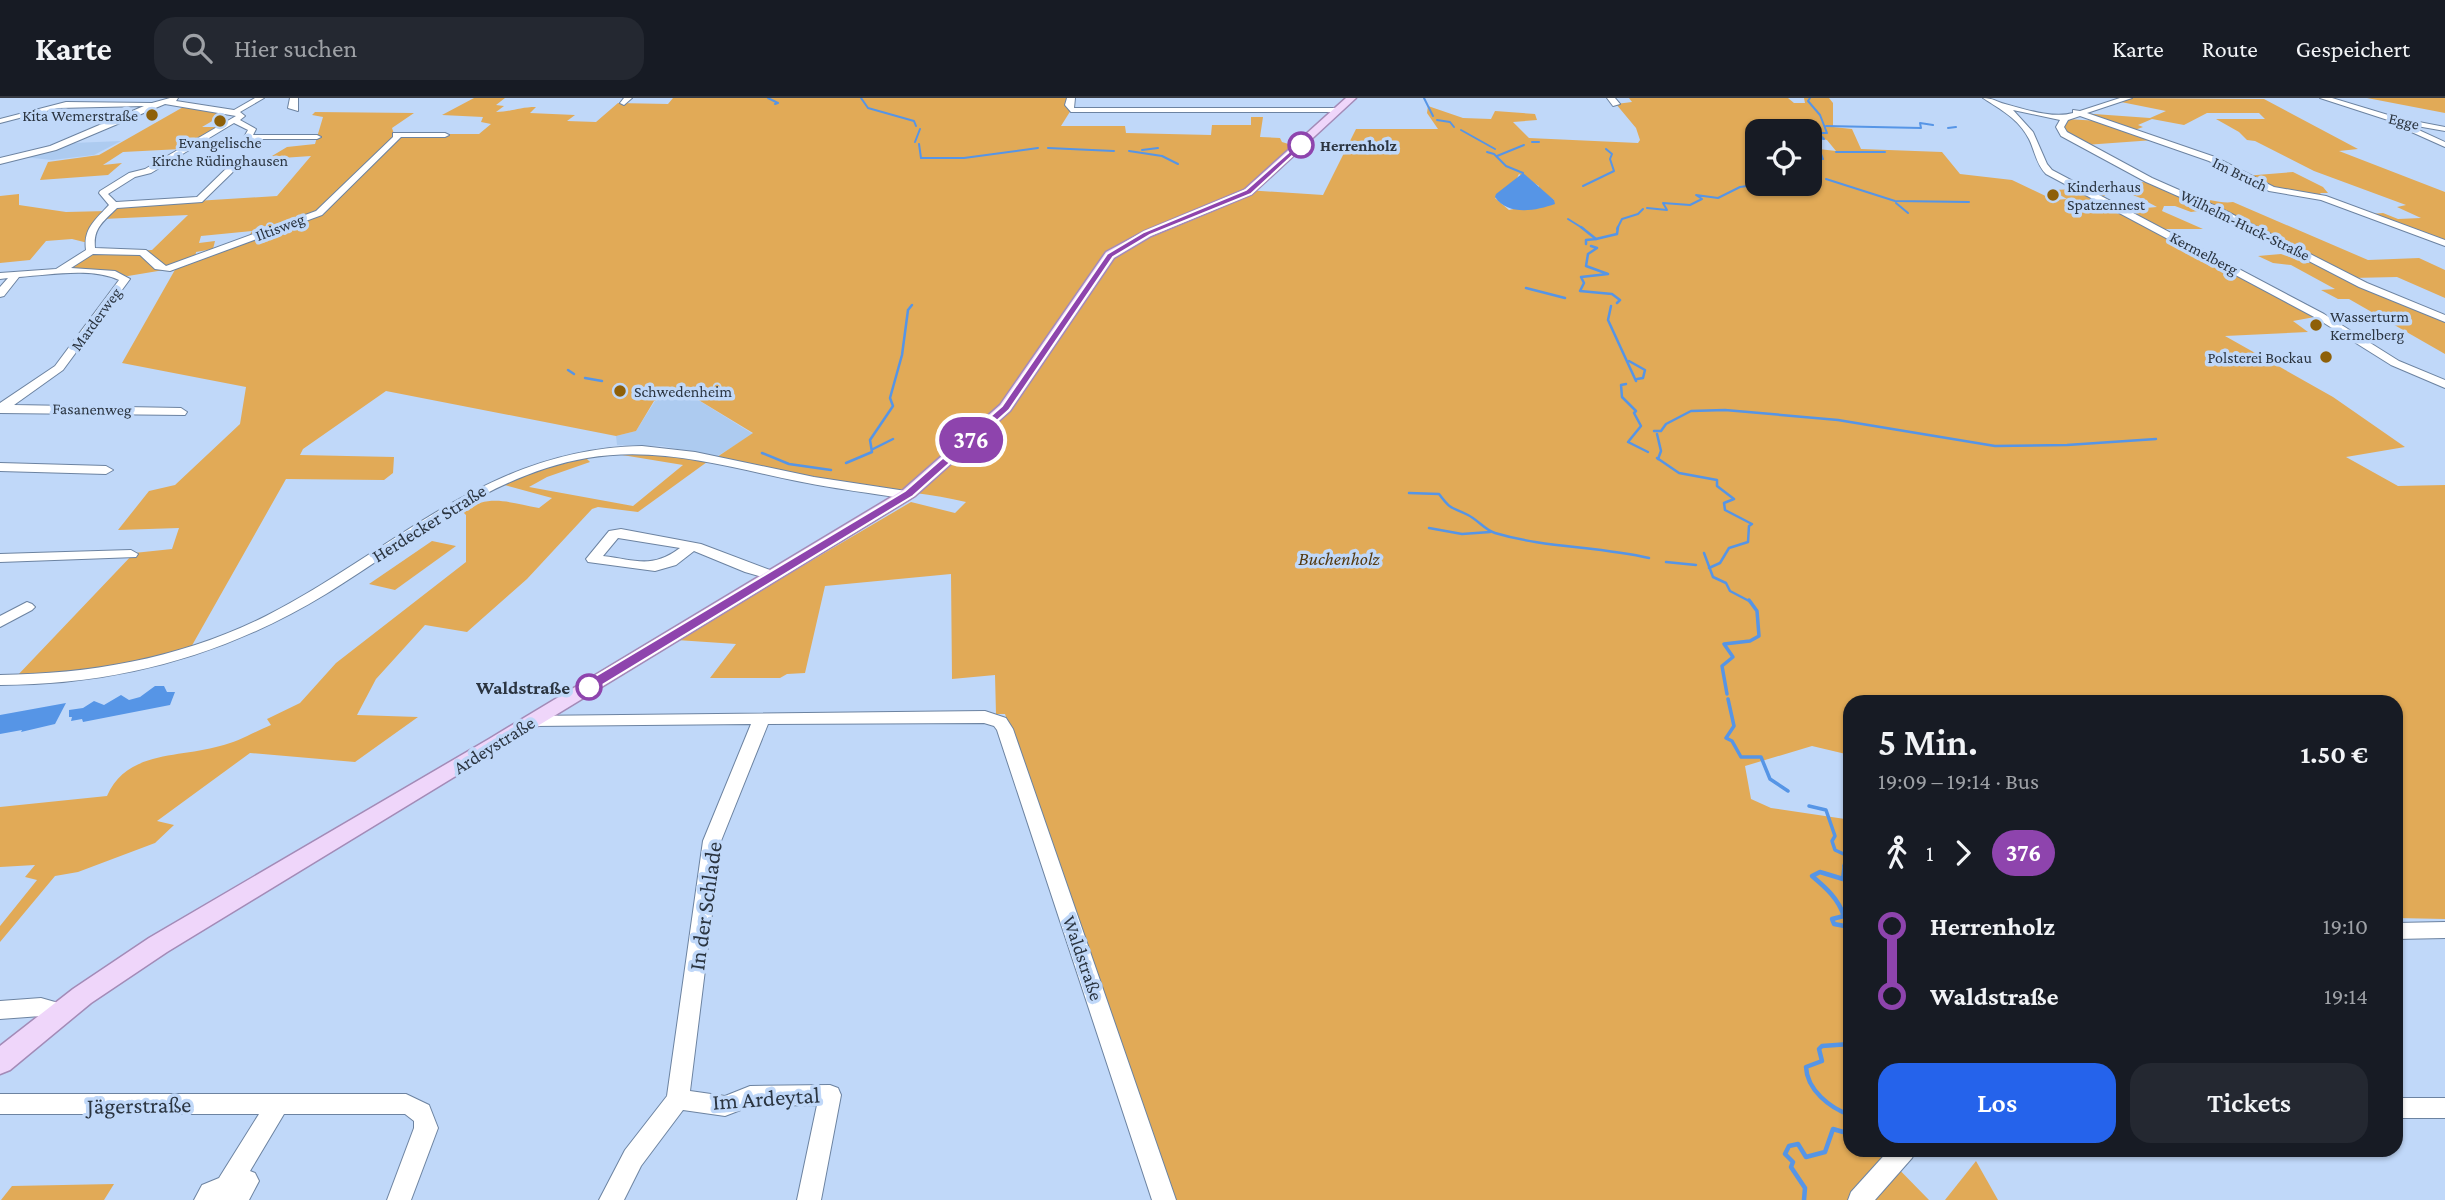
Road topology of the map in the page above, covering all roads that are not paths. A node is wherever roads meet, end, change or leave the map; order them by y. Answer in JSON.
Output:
{"nodes":[{"id":1,"x":87,"y":98,"type":"edge"},
{"id":2,"x":180,"y":98,"type":"edge"},
{"id":3,"x":223,"y":98,"type":"edge"},
{"id":4,"x":260,"y":98,"type":"edge"},
{"id":5,"x":293,"y":98,"type":"edge"},
{"id":6,"x":1071,"y":98,"type":"edge"},
{"id":7,"x":1351,"y":98,"type":"edge"},
{"id":8,"x":1987,"y":98,"type":"edge"},
{"id":9,"x":2128,"y":98,"type":"edge"},
{"id":10,"x":2324,"y":98,"type":"edge"},
{"id":11,"x":1998,"y":102,"type":"junction"},
{"id":12,"x":162,"y":103,"type":"junction"},
{"id":13,"x":57,"y":106,"type":"junction"},
{"id":14,"x":198,"y":107,"type":"junction"},
{"id":15,"x":295,"y":109,"type":"dead end"},
{"id":16,"x":1338,"y":110,"type":"junction"},
{"id":17,"x":2076,"y":112,"type":"junction"},
{"id":18,"x":236,"y":117,"type":"junction"},
{"id":19,"x":2065,"y":118,"type":"junction"},
{"id":20,"x":0,"y":121,"type":"edge"},
{"id":21,"x":2410,"y":123,"type":"junction"},
{"id":22,"x":2445,"y":129,"type":"edge"},
{"id":23,"x":445,"y":135,"type":"dead end"},
{"id":24,"x":248,"y":137,"type":"junction"},
{"id":25,"x":317,"y":137,"type":"dead end"},
{"id":26,"x":2445,"y":145,"type":"edge"},
{"id":27,"x":0,"y":161,"type":"edge"},
{"id":28,"x":114,"y":205,"type":"junction"},
{"id":29,"x":2445,"y":243,"type":"edge"},
{"id":30,"x":91,"y":251,"type":"junction"},
{"id":31,"x":59,"y":271,"type":"junction"},
{"id":32,"x":16,"y":275,"type":"junction"},
{"id":33,"x":0,"y":276,"type":"edge"},
{"id":34,"x":0,"y":294,"type":"edge"},
{"id":35,"x":2445,"y":319,"type":"edge"},
{"id":36,"x":2445,"y":384,"type":"edge"},
{"id":37,"x":1,"y":408,"type":"edge"},
{"id":38,"x":181,"y":412,"type":"dead end"},
{"id":39,"x":76,"y":456,"type":"dead end"},
{"id":40,"x":0,"y":467,"type":"edge"},
{"id":41,"x":57,"y":469,"type":"junction"},
{"id":42,"x":106,"y":470,"type":"dead end"},
{"id":43,"x":902,"y":498,"type":"junction"},
{"id":44,"x":690,"y":547,"type":"junction"},
{"id":45,"x":131,"y":554,"type":"dead end"},
{"id":46,"x":84,"y":555,"type":"junction"},
{"id":47,"x":0,"y":558,"type":"edge"},
{"id":48,"x":71,"y":566,"type":"dead end"},
{"id":49,"x":774,"y":576,"type":"junction"},
{"id":50,"x":27,"y":607,"type":"dead end"},
{"id":51,"x":4,"y":623,"type":"edge"},
{"id":52,"x":0,"y":680,"type":"edge"},
{"id":53,"x":534,"y":720,"type":"junction"},
{"id":54,"x":761,"y":721,"type":"junction"},
{"id":55,"x":2445,"y":930,"type":"edge"},
{"id":56,"x":2403,"y":931,"type":"edge"},
{"id":57,"x":0,"y":1010,"type":"edge"},
{"id":58,"x":61,"y":1012,"type":"junction"},
{"id":59,"x":0,"y":1062,"type":"edge"},
{"id":60,"x":678,"y":1099,"type":"junction"},
{"id":61,"x":0,"y":1104,"type":"edge"},
{"id":62,"x":278,"y":1104,"type":"junction"},
{"id":63,"x":2403,"y":1108,"type":"edge"},
{"id":64,"x":2445,"y":1108,"type":"edge"},
{"id":65,"x":1898,"y":1157,"type":"edge"},
{"id":66,"x":233,"y":1191,"type":"edge"},
{"id":67,"x":205,"y":1200,"type":"edge"},
{"id":68,"x":399,"y":1200,"type":"edge"},
{"id":69,"x":611,"y":1200,"type":"edge"},
{"id":70,"x":809,"y":1200,"type":"edge"},
{"id":71,"x":1164,"y":1200,"type":"edge"},
{"id":72,"x":1860,"y":1200,"type":"edge"}],
"edges":[{"from":1,"to":13,"type":"street"},
{"from":2,"to":12,"type":"street"},
{"from":3,"to":14,"type":"street"},
{"from":4,"to":18,"type":"street"},
{"from":5,"to":15,"type":"street"},
{"from":6,"to":16,"type":"street"},
{"from":7,"to":16,"type":"main road","name":"Ardeystraße"},
{"from":8,"to":11,"type":"street","name":"Kermelberg"},
{"from":9,"to":17,"type":"street"},
{"from":10,"to":21,"type":"street","name":"Egge"},
{"from":11,"to":19,"type":"street"},
{"from":11,"to":36,"type":"street","name":"Kermelberg"},
{"from":12,"to":13,"type":"street"},
{"from":12,"to":14,"type":"street"},
{"from":12,"to":27,"type":"street"},
{"from":13,"to":20,"type":"street"},
{"from":14,"to":18,"type":"street"},
{"from":16,"to":43,"type":"main road","name":"Ardeystraße"},
{"from":17,"to":19,"type":"street"},
{"from":17,"to":29,"type":"street","name":"Im Bruch"},
{"from":18,"to":24,"type":"street"},
{"from":18,"to":28,"type":"street"},
{"from":19,"to":35,"type":"street","name":"Wilhelm-Huck-Straße"},
{"from":21,"to":22,"type":"street","name":"Egge"},
{"from":21,"to":26,"type":"street"},
{"from":23,"to":30,"type":"street","name":"Iltisweg"},
{"from":24,"to":25,"type":"street"},
{"from":24,"to":28,"type":"street"},
{"from":28,"to":30,"type":"street"},
{"from":30,"to":31,"type":"street"},
{"from":31,"to":32,"type":"street","name":"Marderweg"},
{"from":31,"to":37,"type":"street","name":"Marderweg"},
{"from":32,"to":33,"type":"street","name":"Marderweg"},
{"from":32,"to":34,"type":"street"},
{"from":37,"to":38,"type":"street","name":"Fasanenweg"},
{"from":39,"to":41,"type":"street"},
{"from":40,"to":41,"type":"street"},
{"from":41,"to":42,"type":"street"},
{"from":43,"to":49,"type":"main road","name":"Ardeystraße"},
{"from":43,"to":52,"type":"street","name":"Herdecker Straße"},
{"from":44,"to":44,"type":"street"},
{"from":44,"to":49,"type":"street"},
{"from":45,"to":46,"type":"street"},
{"from":46,"to":47,"type":"street"},
{"from":46,"to":48,"type":"street"},
{"from":49,"to":53,"type":"main road","name":"Ardeystraße"},
{"from":50,"to":51,"type":"street"},
{"from":53,"to":54,"type":"street","name":"Waldstraße"},
{"from":53,"to":58,"type":"main road","name":"Ardeystraße"},
{"from":54,"to":60,"type":"street","name":"In der Schlade"},
{"from":54,"to":71,"type":"street","name":"Waldstraße"},
{"from":55,"to":56,"type":"street"},
{"from":57,"to":58,"type":"street"},
{"from":58,"to":59,"type":"main road","name":"Ardeystraße"},
{"from":60,"to":69,"type":"street"},
{"from":60,"to":70,"type":"street","name":"Im Ardeytal"},
{"from":61,"to":62,"type":"street","name":"Jägerstraße"},
{"from":62,"to":66,"type":"street"},
{"from":62,"to":68,"type":"street","name":"Jägerstraße"},
{"from":63,"to":64,"type":"street"},
{"from":65,"to":72,"type":"street"},
{"from":66,"to":67,"type":"street"}]}
